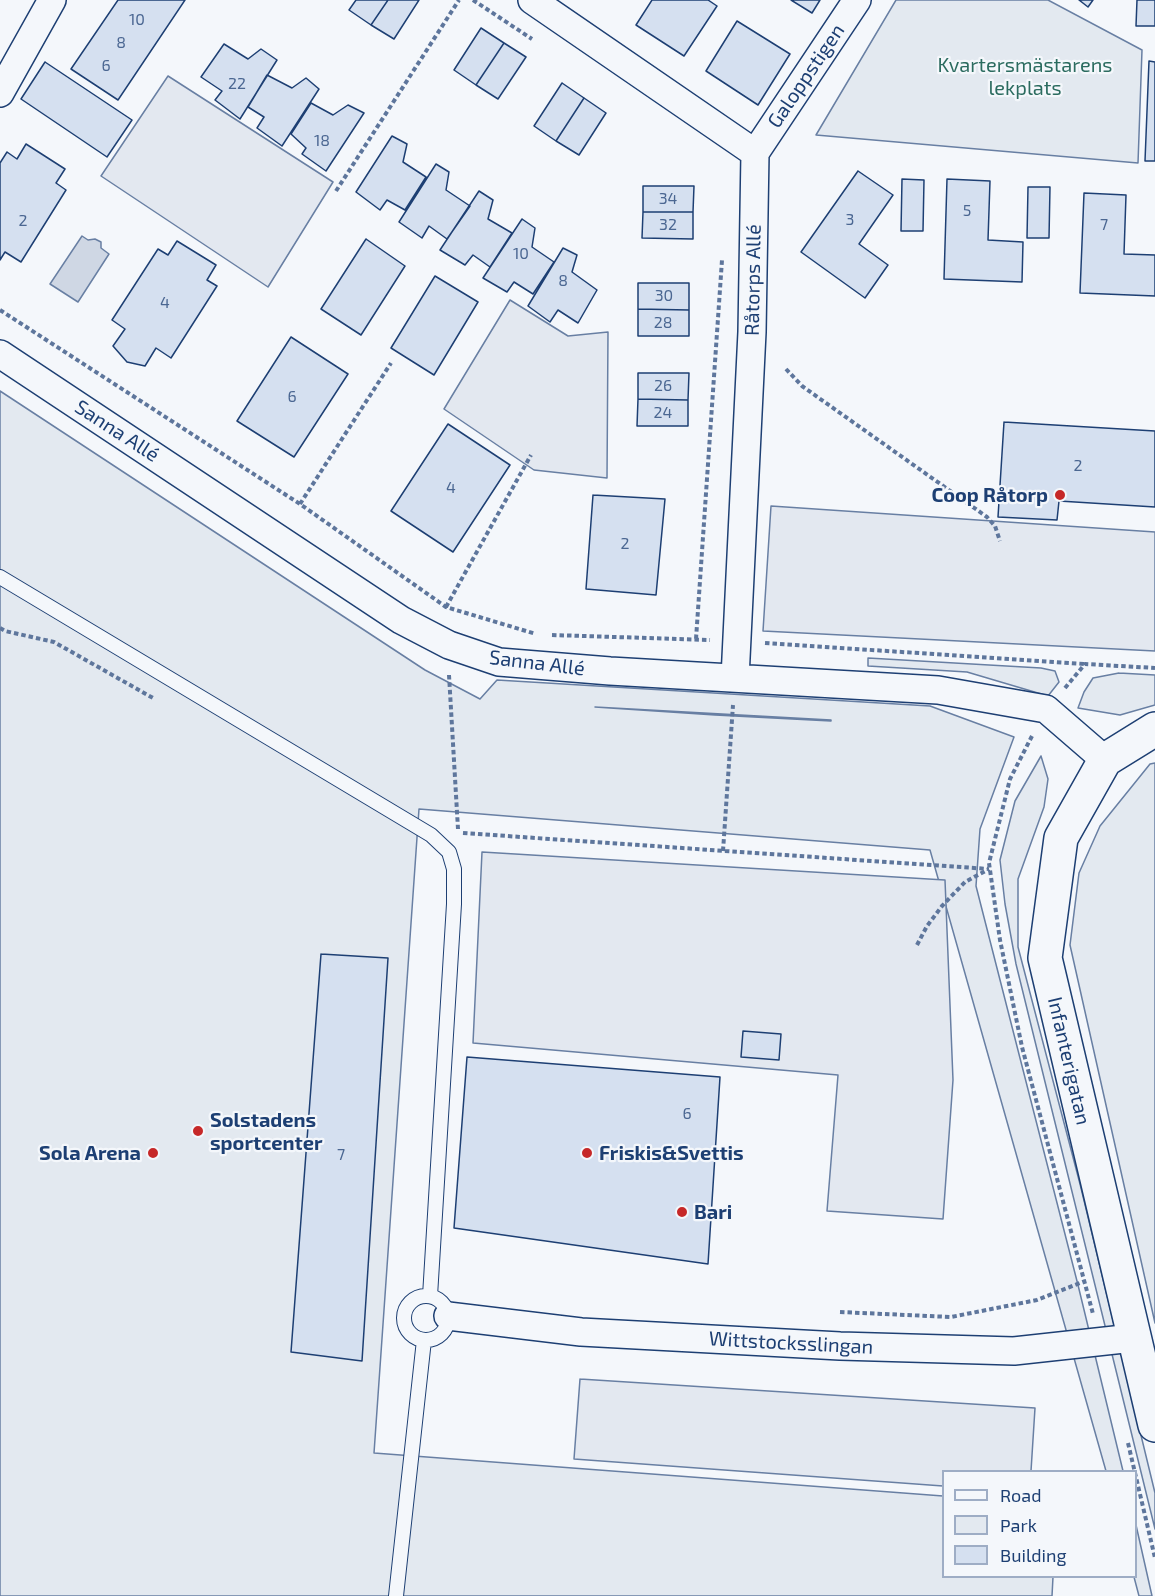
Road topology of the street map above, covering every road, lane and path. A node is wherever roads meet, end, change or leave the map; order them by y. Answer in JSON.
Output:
{"nodes":[{"id":1,"x":52,"y":0,"type":"edge"},
{"id":2,"x":459,"y":0,"type":"edge"},
{"id":3,"x":473,"y":0,"type":"edge"},
{"id":4,"x":531,"y":0,"type":"edge"},
{"id":5,"x":857,"y":0,"type":"edge"},
{"id":6,"x":533,"y":39,"type":"dead end"},
{"id":7,"x":0,"y":93,"type":"edge"},
{"id":8,"x":755,"y":153,"type":"junction"},
{"id":9,"x":336,"y":191,"type":"dead end"},
{"id":10,"x":722,"y":255,"type":"dead end"},
{"id":11,"x":0,"y":310,"type":"edge"},
{"id":12,"x":0,"y":354,"type":"edge"},
{"id":13,"x":391,"y":363,"type":"dead end"},
{"id":14,"x":786,"y":369,"type":"dead end"},
{"id":15,"x":531,"y":455,"type":"dead end"},
{"id":16,"x":300,"y":504,"type":"junction"},
{"id":17,"x":1000,"y":541,"type":"dead end"},
{"id":18,"x":0,"y":577,"type":"edge"},
{"id":19,"x":446,"y":607,"type":"junction"},
{"id":20,"x":536,"y":634,"type":"dead end"},
{"id":21,"x":548,"y":634,"type":"dead end"},
{"id":22,"x":696,"y":639,"type":"junction"},
{"id":23,"x":737,"y":641,"type":"junction"},
{"id":24,"x":449,"y":645,"type":"junction"},
{"id":25,"x":1084,"y":664,"type":"dead end"},
{"id":26,"x":735,"y":678,"type":"junction"},
{"id":27,"x":1155,"y":729,"type":"edge"},
{"id":28,"x":1105,"y":760,"type":"junction"},
{"id":29,"x":723,"y":851,"type":"junction"},
{"id":30,"x":917,"y":945,"type":"dead end"},
{"id":31,"x":1085,"y":1281,"type":"dead end"},
{"id":32,"x":430,"y":1296,"type":"junction"},
{"id":33,"x":840,"y":1312,"type":"dead end"},
{"id":34,"x":448,"y":1316,"type":"junction"},
{"id":35,"x":1133,"y":1338,"type":"junction"},
{"id":36,"x":424,"y":1340,"type":"junction"},
{"id":37,"x":1155,"y":1425,"type":"edge"},
{"id":38,"x":396,"y":1596,"type":"edge"}],
"edges":[{"from":1,"to":7,"type":"street"},
{"from":2,"to":9,"type":"path"},
{"from":3,"to":6,"type":"path"},
{"from":4,"to":8,"type":"street"},
{"from":5,"to":8,"type":"street","name":"Galoppstigen"},
{"from":8,"to":23,"type":"street","name":"Råtorps Allé"},
{"from":10,"to":22,"type":"path"},
{"from":11,"to":16,"type":"path"},
{"from":12,"to":24,"type":"street","name":"Sanna Allé"},
{"from":13,"to":16,"type":"path"},
{"from":14,"to":17,"type":"path"},
{"from":15,"to":19,"type":"path"},
{"from":16,"to":19,"type":"path"},
{"from":18,"to":32,"type":"lane"},
{"from":19,"to":20,"type":"path"},
{"from":21,"to":22,"type":"path"},
{"from":22,"to":23,"type":"path"},
{"from":23,"to":25,"type":"path"},
{"from":23,"to":26,"type":"street","name":"Råtorps Allé"},
{"from":24,"to":26,"type":"street","name":"Sanna Allé"},
{"from":24,"to":29,"type":"path"},
{"from":26,"to":28,"type":"street","name":"Sanna Allé"},
{"from":26,"to":29,"type":"path"},
{"from":27,"to":28,"type":"street","name":"Infanterigatan"},
{"from":28,"to":35,"type":"street","name":"Infanterigatan"},
{"from":29,"to":30,"type":"path"},
{"from":31,"to":33,"type":"path"},
{"from":32,"to":34,"type":"lane"},
{"from":32,"to":36,"type":"lane"},
{"from":34,"to":35,"type":"street","name":"Wittstocksslingan"},
{"from":34,"to":36,"type":"lane"},
{"from":35,"to":37,"type":"street","name":"Infanterigatan"},
{"from":36,"to":38,"type":"lane"}]}
